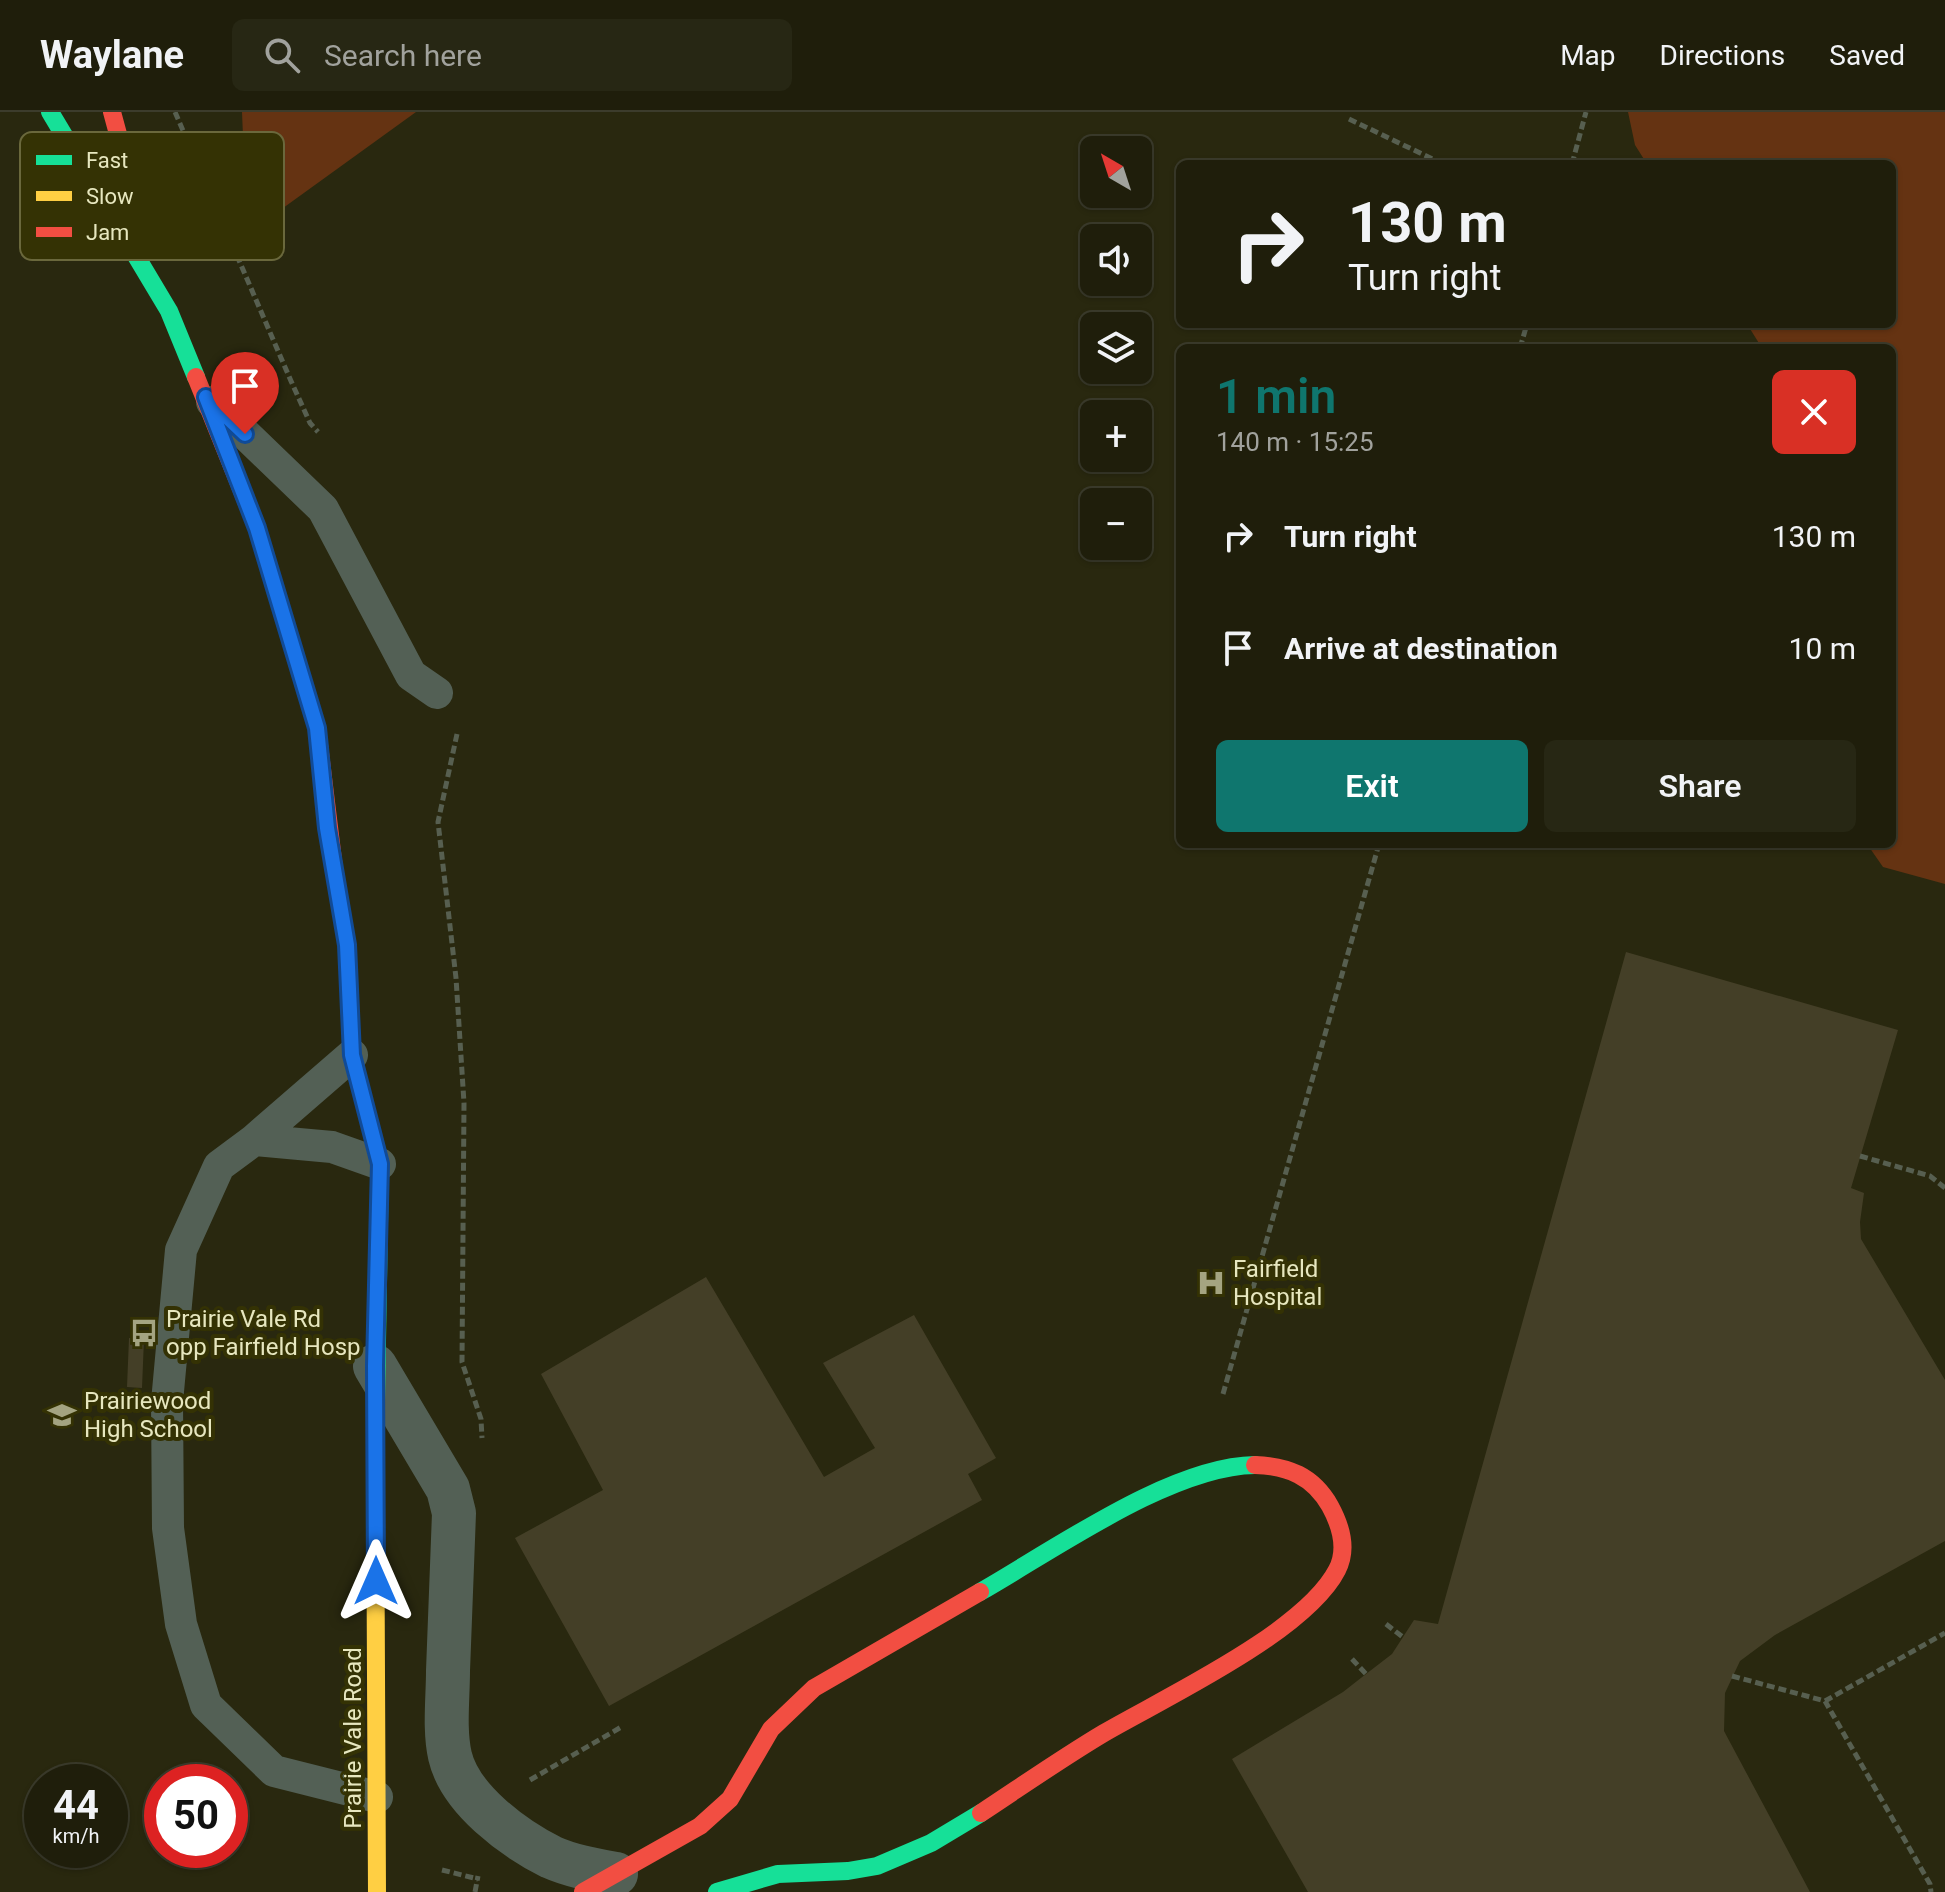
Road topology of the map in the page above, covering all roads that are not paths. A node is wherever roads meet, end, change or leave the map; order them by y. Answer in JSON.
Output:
{"nodes":[{"id":1,"x":28,"y":112,"type":"edge"},
{"id":2,"x":50,"y":112,"type":"edge"},
{"id":3,"x":112,"y":112,"type":"edge"},
{"id":4,"x":54,"y":132,"type":"edge"},
{"id":5,"x":62,"y":132,"type":"edge"},
{"id":6,"x":117,"y":132,"type":"edge"},
{"id":7,"x":139,"y":260,"type":"edge"},
{"id":8,"x":153,"y":260,"type":"edge"},
{"id":9,"x":169,"y":311,"type":"junction"},
{"id":10,"x":206,"y":397,"type":"junction"},
{"id":11,"x":437,"y":693,"type":"dead end"},
{"id":12,"x":352,"y":1055,"type":"junction"},
{"id":13,"x":254,"y":1140,"type":"junction"},
{"id":14,"x":380,"y":1164,"type":"junction"},
{"id":15,"x":375,"y":1366,"type":"junction"},
{"id":16,"x":377,"y":1797,"type":"junction"},
{"id":17,"x":600,"y":1883,"type":"edge"},
{"id":18,"x":377,"y":1892,"type":"edge"},
{"id":19,"x":717,"y":1892,"type":"edge"}],
"edges":[{"from":1,"to":4,"type":"main road"},
{"from":2,"to":5,"type":"main road","name":"Prairie Vale Road"},
{"from":3,"to":6,"type":"main road"},
{"from":7,"to":9,"type":"main road","name":"Prairie Vale Road"},
{"from":8,"to":9,"type":"main road"},
{"from":9,"to":10,"type":"main road","name":"Prairie Vale Road"},
{"from":10,"to":11,"type":"lane"},
{"from":10,"to":12,"type":"main road","name":"Prairie Vale Road"},
{"from":12,"to":13,"type":"lane"},
{"from":12,"to":14,"type":"main road","name":"Prairie Vale Road"},
{"from":13,"to":14,"type":"lane"},
{"from":13,"to":16,"type":"lane"},
{"from":14,"to":15,"type":"main road","name":"Prairie Vale Road"},
{"from":15,"to":16,"type":"main road","name":"Prairie Vale Road"},
{"from":15,"to":17,"type":"street"},
{"from":16,"to":18,"type":"main road","name":"Prairie Vale Road"},
{"from":17,"to":19,"type":"main road"}]}
